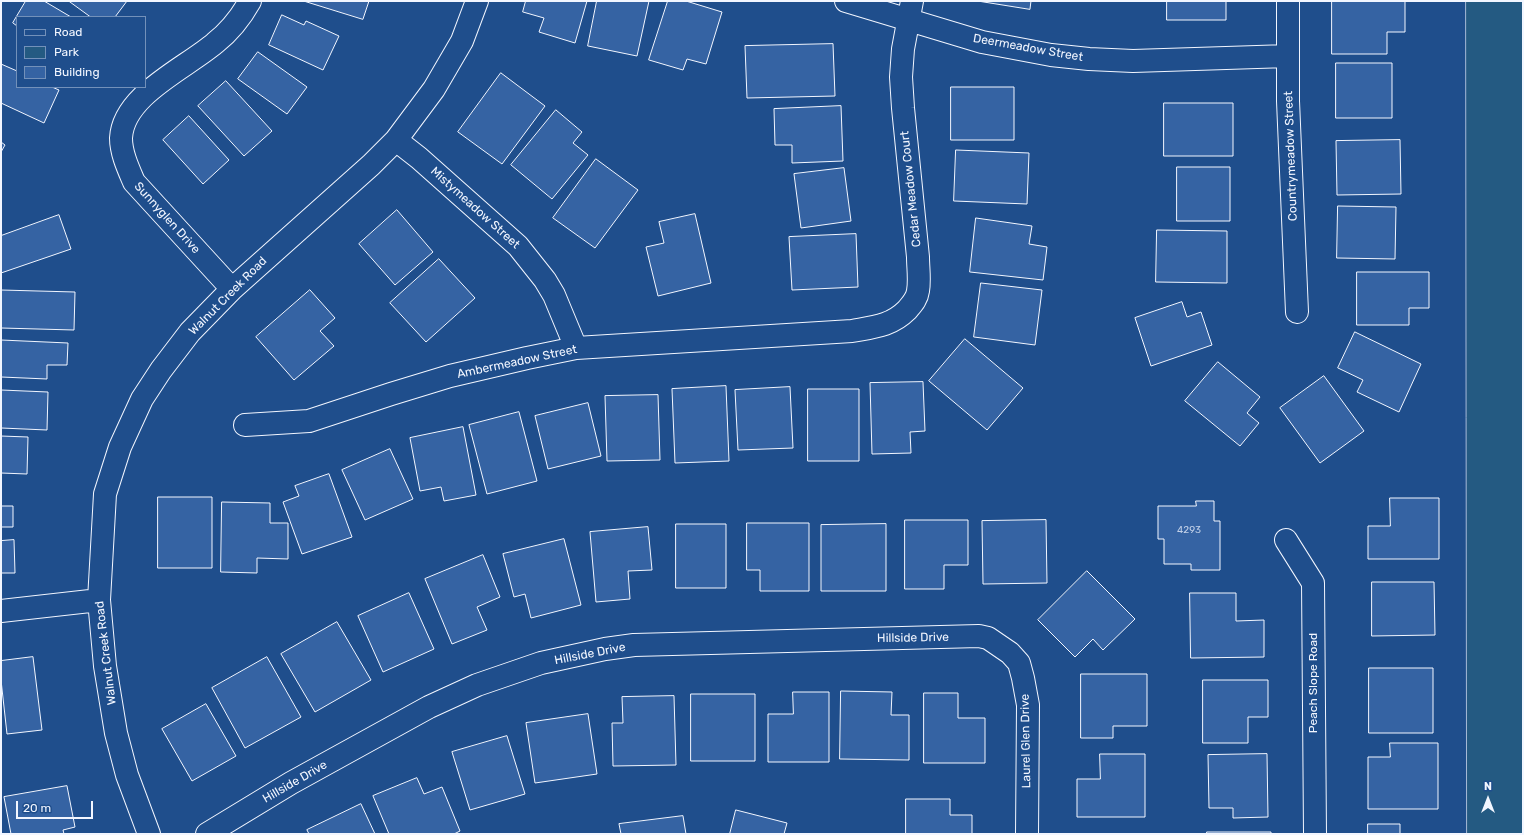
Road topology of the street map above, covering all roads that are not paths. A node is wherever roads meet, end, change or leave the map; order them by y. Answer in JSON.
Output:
{"nodes":[{"id":1,"x":250,"y":1,"type":"edge"},
{"id":2,"x":477,"y":1,"type":"edge"},
{"id":3,"x":846,"y":1,"type":"edge"},
{"id":4,"x":1288,"y":1,"type":"edge"},
{"id":5,"x":910,"y":11,"type":"edge"},
{"id":6,"x":1288,"y":56,"type":"junction"},
{"id":7,"x":396,"y":140,"type":"junction"},
{"id":8,"x":232,"y":288,"type":"junction"},
{"id":9,"x":1297,"y":312,"type":"dead end"},
{"id":10,"x":867,"y":328,"type":"joint"},
{"id":11,"x":576,"y":348,"type":"junction"},
{"id":12,"x":245,"y":425,"type":"dead end"},
{"id":13,"x":1286,"y":540,"type":"dead end"},
{"id":14,"x":99,"y":600,"type":"junction"},
{"id":15,"x":1,"y":612,"type":"edge"},
{"id":16,"x":1010,"y":653,"type":"joint"},
{"id":17,"x":149,"y":834,"type":"edge"},
{"id":18,"x":207,"y":834,"type":"edge"},
{"id":19,"x":1027,"y":834,"type":"edge"},
{"id":20,"x":1315,"y":834,"type":"edge"}],
"edges":[{"from":1,"to":8,"type":"street","name":"Sunnyglen Drive"},
{"from":2,"to":7,"type":"street","name":"Walnut Creek Road"},
{"from":3,"to":5,"type":"street","name":"Deermeadow Street"},
{"from":4,"to":6,"type":"street","name":"Countrymeadow Street"},
{"from":5,"to":6,"type":"street","name":"Deermeadow Street"},
{"from":5,"to":10,"type":"street","name":"Cedar Meadow Court"},
{"from":6,"to":9,"type":"street","name":"Countrymeadow Street"},
{"from":7,"to":8,"type":"street","name":"Walnut Creek Road"},
{"from":7,"to":11,"type":"street","name":"Mistymeadow Street"},
{"from":8,"to":14,"type":"street","name":"Walnut Creek Road"},
{"from":10,"to":11,"type":"street","name":"Ambermeadow Street"},
{"from":11,"to":12,"type":"street","name":"Ambermeadow Street"},
{"from":13,"to":20,"type":"street","name":"Peach Slope Road"},
{"from":14,"to":15,"type":"street"},
{"from":14,"to":17,"type":"street","name":"Walnut Creek Road"},
{"from":16,"to":18,"type":"street","name":"Hillside Drive"},
{"from":16,"to":19,"type":"street","name":"Laurel Glen Drive"}]}
